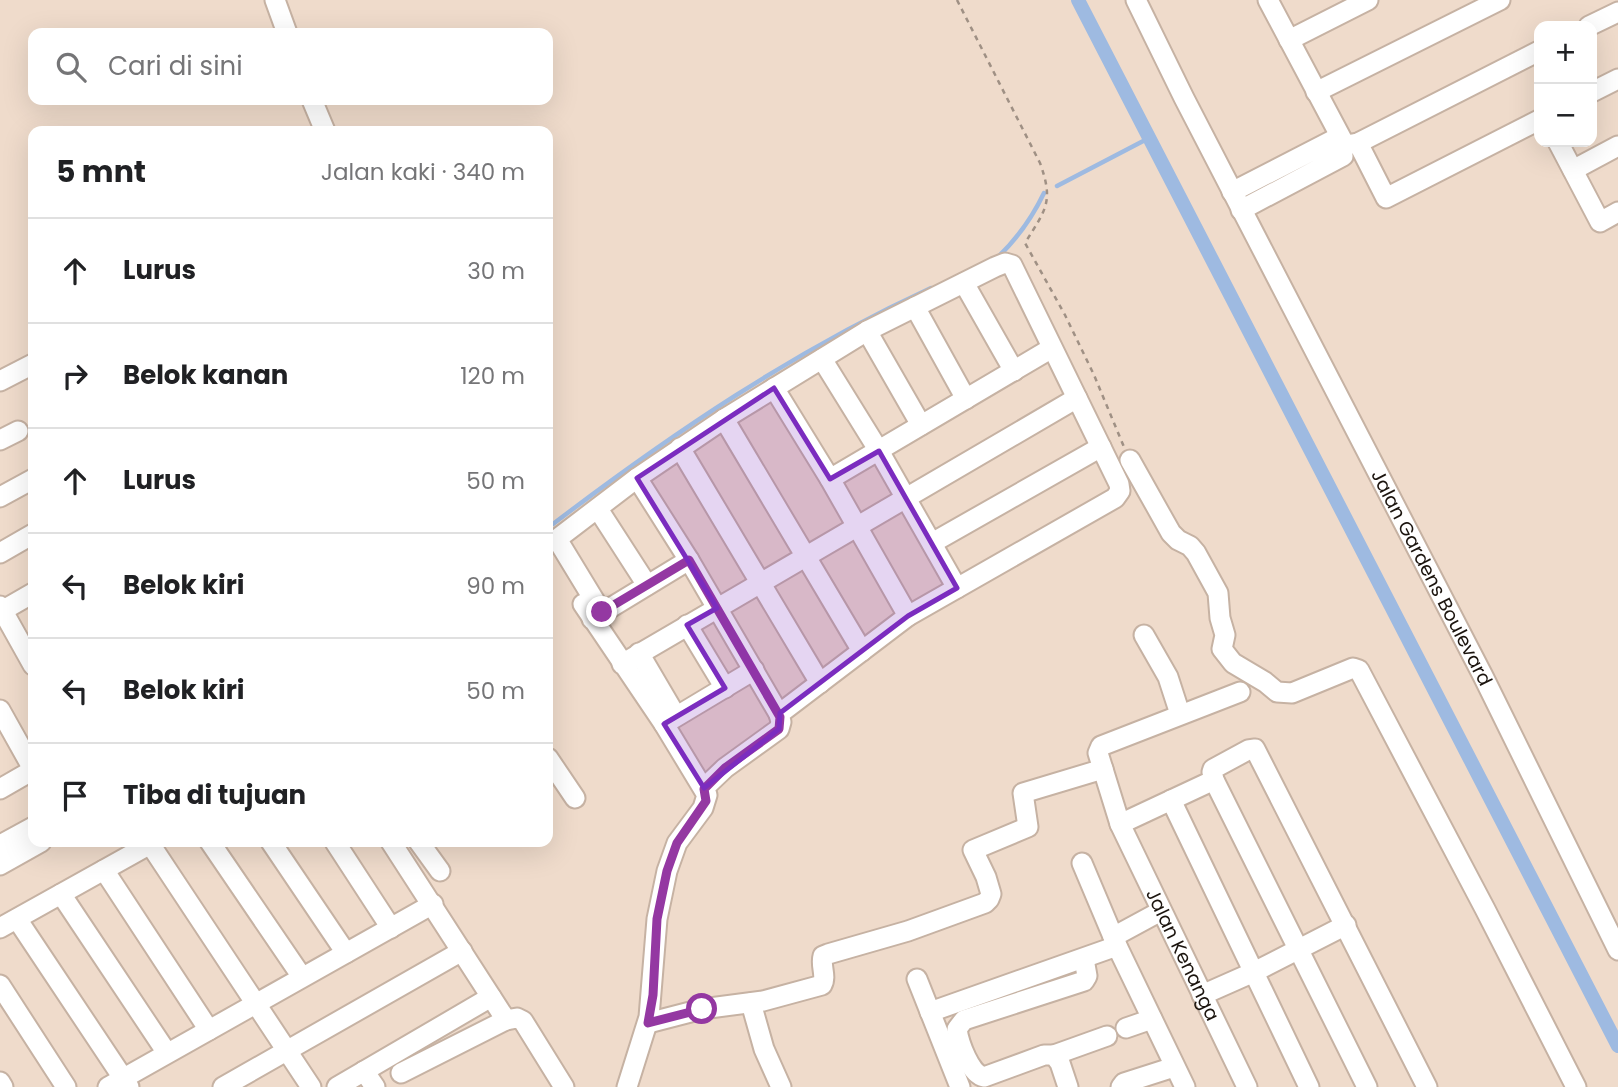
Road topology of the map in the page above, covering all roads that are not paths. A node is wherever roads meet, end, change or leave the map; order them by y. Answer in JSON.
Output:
{"nodes":[{"id":1,"x":275,"y":0,"type":"edge"},
{"id":2,"x":1136,"y":0,"type":"edge"},
{"id":3,"x":1268,"y":0,"type":"edge"},
{"id":4,"x":1368,"y":0,"type":"edge"},
{"id":5,"x":1500,"y":0,"type":"edge"},
{"id":6,"x":1472,"y":6,"type":"edge"},
{"id":7,"x":1618,"y":12,"type":"edge"},
{"id":8,"x":1597,"y":22,"type":"edge"},
{"id":9,"x":285,"y":28,"type":"edge"},
{"id":10,"x":1289,"y":40,"type":"junction"},
{"id":11,"x":1534,"y":53,"type":"edge"},
{"id":12,"x":1618,"y":79,"type":"edge"},
{"id":13,"x":1597,"y":90,"type":"edge"},
{"id":14,"x":1315,"y":92,"type":"junction"},
{"id":15,"x":314,"y":105,"type":"edge"},
{"id":16,"x":1534,"y":123,"type":"edge"},
{"id":17,"x":323,"y":126,"type":"edge"},
{"id":18,"x":1348,"y":145,"type":"junction"},
{"id":19,"x":1618,"y":146,"type":"edge"},
{"id":20,"x":1561,"y":147,"type":"edge"},
{"id":21,"x":1573,"y":170,"type":"junction"},
{"id":22,"x":1237,"y":201,"type":"junction"},
{"id":23,"x":1618,"y":212,"type":"edge"},
{"id":24,"x":964,"y":283,"type":"junction"},
{"id":25,"x":915,"y":307,"type":"junction"},
{"id":26,"x":867,"y":331,"type":"junction"},
{"id":27,"x":1052,"y":348,"type":"junction"},
{"id":28,"x":822,"y":359,"type":"junction"},
{"id":29,"x":28,"y":367,"type":"edge"},
{"id":30,"x":1014,"y":371,"type":"junction"},
{"id":31,"x":0,"y":382,"type":"edge"},
{"id":32,"x":774,"y":388,"type":"junction"},
{"id":33,"x":1077,"y":398,"type":"junction"},
{"id":34,"x":966,"y":399,"type":"junction"},
{"id":35,"x":723,"y":419,"type":"junction"},
{"id":36,"x":921,"y":425,"type":"junction"},
{"id":37,"x":18,"y":431,"type":"dead end"},
{"id":38,"x":0,"y":440,"type":"edge"},
{"id":39,"x":1101,"y":447,"type":"junction"},
{"id":40,"x":680,"y":449,"type":"junction"},
{"id":41,"x":879,"y":451,"type":"junction"},
{"id":42,"x":1130,"y":460,"type":"road end"},
{"id":43,"x":637,"y":478,"type":"junction"},
{"id":44,"x":830,"y":479,"type":"junction"},
{"id":45,"x":28,"y":482,"type":"edge"},
{"id":46,"x":0,"y":497,"type":"edge"},
{"id":47,"x":906,"y":498,"type":"junction"},
{"id":48,"x":598,"y":509,"type":"junction"},
{"id":49,"x":857,"y":526,"type":"junction"},
{"id":50,"x":28,"y":537,"type":"edge"},
{"id":51,"x":932,"y":544,"type":"junction"},
{"id":52,"x":553,"y":549,"type":"edge"},
{"id":53,"x":0,"y":552,"type":"edge"},
{"id":54,"x":806,"y":556,"type":"junction"},
{"id":55,"x":689,"y":560,"type":"junction"},
{"id":56,"x":761,"y":582,"type":"junction"},
{"id":57,"x":647,"y":585,"type":"junction"},
{"id":58,"x":957,"y":588,"type":"junction"},
{"id":59,"x":28,"y":596,"type":"edge"},
{"id":60,"x":717,"y":608,"type":"junction"},
{"id":61,"x":1,"y":609,"type":"edge"},
{"id":62,"x":597,"y":616,"type":"junction"},
{"id":63,"x":908,"y":616,"type":"junction"},
{"id":64,"x":687,"y":625,"type":"junction"},
{"id":65,"x":1144,"y":635,"type":"dead end"},
{"id":66,"x":862,"y":652,"type":"junction"},
{"id":67,"x":639,"y":653,"type":"junction"},
{"id":68,"x":28,"y":656,"type":"edge"},
{"id":69,"x":622,"y":664,"type":"junction"},
{"id":70,"x":754,"y":670,"type":"junction"},
{"id":71,"x":820,"y":683,"type":"junction"},
{"id":72,"x":725,"y":688,"type":"junction"},
{"id":73,"x":1240,"y":691,"type":"dead end"},
{"id":74,"x":0,"y":710,"type":"edge"},
{"id":75,"x":779,"y":714,"type":"junction"},
{"id":76,"x":1180,"y":714,"type":"junction"},
{"id":77,"x":670,"y":720,"type":"junction"},
{"id":78,"x":28,"y":761,"type":"edge"},
{"id":79,"x":1103,"y":769,"type":"junction"},
{"id":80,"x":28,"y":773,"type":"edge"},
{"id":81,"x":1214,"y":780,"type":"junction"},
{"id":82,"x":555,"y":783,"type":"edge"},
{"id":83,"x":0,"y":789,"type":"edge"},
{"id":84,"x":704,"y":789,"type":"junction"},
{"id":85,"x":575,"y":798,"type":"dead end"},
{"id":86,"x":1171,"y":800,"type":"junction"},
{"id":87,"x":1120,"y":824,"type":"junction"},
{"id":88,"x":28,"y":830,"type":"edge"},
{"id":89,"x":0,"y":845,"type":"edge"},
{"id":90,"x":32,"y":847,"type":"edge"},
{"id":91,"x":141,"y":847,"type":"edge"},
{"id":92,"x":145,"y":847,"type":"edge"},
{"id":93,"x":213,"y":847,"type":"edge"},
{"id":94,"x":274,"y":847,"type":"edge"},
{"id":95,"x":338,"y":847,"type":"edge"},
{"id":96,"x":394,"y":847,"type":"edge"},
{"id":97,"x":422,"y":847,"type":"edge"},
{"id":98,"x":1082,"y":863,"type":"dead end"},
{"id":99,"x":0,"y":865,"type":"edge"},
{"id":100,"x":104,"y":870,"type":"junction"},
{"id":101,"x":440,"y":872,"type":"dead end"},
{"id":102,"x":61,"y":894,"type":"junction"},
{"id":103,"x":432,"y":904,"type":"junction"},
{"id":104,"x":1161,"y":911,"type":"junction"},
{"id":105,"x":9,"y":924,"type":"edge"},
{"id":106,"x":1346,"y":925,"type":"junction"},
{"id":107,"x":391,"y":928,"type":"junction"},
{"id":108,"x":1115,"y":941,"type":"junction"},
{"id":109,"x":1300,"y":949,"type":"junction"},
{"id":110,"x":1618,"y":950,"type":"edge"},
{"id":111,"x":462,"y":951,"type":"junction"},
{"id":112,"x":346,"y":953,"type":"junction"},
{"id":113,"x":1084,"y":959,"type":"junction"},
{"id":114,"x":1254,"y":972,"type":"junction"},
{"id":115,"x":302,"y":977,"type":"junction"},
{"id":116,"x":917,"y":979,"type":"dead end"},
{"id":117,"x":0,"y":985,"type":"edge"},
{"id":118,"x":1202,"y":995,"type":"junction"},
{"id":119,"x":491,"y":997,"type":"junction"},
{"id":120,"x":256,"y":1003,"type":"junction"},
{"id":121,"x":751,"y":1003,"type":"junction"},
{"id":122,"x":930,"y":1012,"type":"junction"},
{"id":123,"x":1152,"y":1019,"type":"junction"},
{"id":124,"x":506,"y":1020,"type":"junction"},
{"id":125,"x":648,"y":1023,"type":"junction"},
{"id":126,"x":1126,"y":1028,"type":"dead end"},
{"id":127,"x":209,"y":1030,"type":"junction"},
{"id":128,"x":1107,"y":1036,"type":"dead end"},
{"id":129,"x":287,"y":1051,"type":"junction"},
{"id":130,"x":167,"y":1053,"type":"junction"},
{"id":131,"x":1054,"y":1055,"type":"junction"},
{"id":132,"x":1174,"y":1067,"type":"junction"},
{"id":133,"x":400,"y":1072,"type":"edge"},
{"id":134,"x":369,"y":1079,"type":"edge"},
{"id":135,"x":0,"y":1082,"type":"edge"},
{"id":136,"x":120,"y":1084,"type":"edge"},
{"id":137,"x":1423,"y":1086,"type":"edge"},
{"id":138,"x":3,"y":1087,"type":"edge"},
{"id":139,"x":66,"y":1087,"type":"edge"},
{"id":140,"x":223,"y":1087,"type":"edge"},
{"id":141,"x":311,"y":1087,"type":"edge"},
{"id":142,"x":337,"y":1087,"type":"edge"},
{"id":143,"x":564,"y":1087,"type":"edge"},
{"id":144,"x":627,"y":1087,"type":"edge"},
{"id":145,"x":781,"y":1087,"type":"edge"},
{"id":146,"x":960,"y":1087,"type":"edge"},
{"id":147,"x":1068,"y":1087,"type":"edge"},
{"id":148,"x":1121,"y":1087,"type":"edge"},
{"id":149,"x":1185,"y":1087,"type":"edge"},
{"id":150,"x":1247,"y":1087,"type":"edge"},
{"id":151,"x":1309,"y":1087,"type":"edge"},
{"id":152,"x":1367,"y":1087,"type":"edge"},
{"id":153,"x":1576,"y":1087,"type":"edge"}],
"edges":[{"from":1,"to":9,"type":"street"},
{"from":2,"to":22,"type":"street","name":"Jalan Gardens Boulevard"},
{"from":3,"to":10,"type":"street"},
{"from":4,"to":10,"type":"street"},
{"from":5,"to":6,"type":"street"},
{"from":6,"to":14,"type":"street"},
{"from":7,"to":8,"type":"street"},
{"from":10,"to":14,"type":"street"},
{"from":11,"to":18,"type":"street"},
{"from":12,"to":13,"type":"street"},
{"from":14,"to":18,"type":"street"},
{"from":15,"to":17,"type":"street"},
{"from":16,"to":18,"type":"street"},
{"from":18,"to":22,"type":"street"},
{"from":19,"to":21,"type":"street"},
{"from":20,"to":21,"type":"street"},
{"from":21,"to":23,"type":"street"},
{"from":22,"to":110,"type":"street","name":"Jalan Gardens Boulevard"},
{"from":24,"to":25,"type":"street"},
{"from":24,"to":27,"type":"street"},
{"from":24,"to":30,"type":"street"},
{"from":25,"to":26,"type":"street"},
{"from":25,"to":34,"type":"street"},
{"from":26,"to":28,"type":"street"},
{"from":26,"to":36,"type":"street"},
{"from":27,"to":30,"type":"street"},
{"from":27,"to":33,"type":"street"},
{"from":28,"to":32,"type":"street"},
{"from":28,"to":41,"type":"street"},
{"from":29,"to":31,"type":"street"},
{"from":30,"to":34,"type":"street"},
{"from":32,"to":35,"type":"street"},
{"from":32,"to":44,"type":"street"},
{"from":33,"to":39,"type":"street"},
{"from":33,"to":47,"type":"street"},
{"from":34,"to":36,"type":"street"},
{"from":35,"to":40,"type":"street"},
{"from":35,"to":54,"type":"street"},
{"from":36,"to":41,"type":"street"},
{"from":37,"to":38,"type":"street"},
{"from":39,"to":51,"type":"street"},
{"from":39,"to":58,"type":"street"},
{"from":40,"to":43,"type":"street"},
{"from":40,"to":56,"type":"street"},
{"from":41,"to":44,"type":"street"},
{"from":41,"to":47,"type":"street"},
{"from":42,"to":153,"type":"street"},
{"from":43,"to":48,"type":"street"},
{"from":43,"to":55,"type":"street"},
{"from":44,"to":49,"type":"street"},
{"from":45,"to":46,"type":"street"},
{"from":47,"to":49,"type":"street"},
{"from":47,"to":51,"type":"street"},
{"from":48,"to":57,"type":"street"},
{"from":48,"to":62,"type":"street"},
{"from":49,"to":54,"type":"street"},
{"from":49,"to":63,"type":"street"},
{"from":50,"to":53,"type":"street"},
{"from":51,"to":58,"type":"street"},
{"from":52,"to":62,"type":"street"},
{"from":54,"to":56,"type":"street"},
{"from":54,"to":66,"type":"street"},
{"from":55,"to":57,"type":"street"},
{"from":55,"to":60,"type":"street"},
{"from":56,"to":60,"type":"street"},
{"from":56,"to":71,"type":"street"},
{"from":57,"to":62,"type":"street"},
{"from":58,"to":63,"type":"street"},
{"from":59,"to":61,"type":"street"},
{"from":60,"to":64,"type":"street"},
{"from":60,"to":70,"type":"street"},
{"from":61,"to":68,"type":"street"},
{"from":62,"to":69,"type":"street"},
{"from":63,"to":66,"type":"street"},
{"from":64,"to":67,"type":"street"},
{"from":64,"to":72,"type":"street"},
{"from":65,"to":76,"type":"street"},
{"from":66,"to":71,"type":"street"},
{"from":67,"to":69,"type":"street"},
{"from":67,"to":77,"type":"street"},
{"from":69,"to":77,"type":"street"},
{"from":70,"to":72,"type":"street"},
{"from":70,"to":75,"type":"street"},
{"from":71,"to":75,"type":"street"},
{"from":72,"to":77,"type":"street"},
{"from":73,"to":76,"type":"street"},
{"from":74,"to":78,"type":"street"},
{"from":75,"to":84,"type":"street"},
{"from":76,"to":79,"type":"street"},
{"from":77,"to":84,"type":"street"},
{"from":79,"to":87,"type":"street","name":"Jalan Kenanga"},
{"from":79,"to":121,"type":"street"},
{"from":80,"to":83,"type":"street"},
{"from":81,"to":86,"type":"street"},
{"from":81,"to":106,"type":"street"},
{"from":81,"to":109,"type":"street"},
{"from":82,"to":85,"type":"street"},
{"from":84,"to":125,"type":"street"},
{"from":86,"to":87,"type":"street"},
{"from":86,"to":114,"type":"street"},
{"from":87,"to":104,"type":"street","name":"Jalan Kenanga"},
{"from":88,"to":89,"type":"street"},
{"from":90,"to":99,"type":"street"},
{"from":91,"to":100,"type":"street"},
{"from":92,"to":120,"type":"street"},
{"from":93,"to":115,"type":"street"},
{"from":94,"to":112,"type":"street"},
{"from":95,"to":107,"type":"street"},
{"from":96,"to":103,"type":"street"},
{"from":97,"to":101,"type":"street"},
{"from":98,"to":108,"type":"street"},
{"from":100,"to":102,"type":"street"},
{"from":100,"to":127,"type":"street"},
{"from":102,"to":105,"type":"street"},
{"from":102,"to":130,"type":"street"},
{"from":103,"to":107,"type":"street"},
{"from":103,"to":111,"type":"street"},
{"from":104,"to":108,"type":"street"},
{"from":104,"to":118,"type":"street","name":"Jalan Kenanga"},
{"from":105,"to":136,"type":"street"},
{"from":106,"to":109,"type":"street"},
{"from":106,"to":137,"type":"street"},
{"from":107,"to":112,"type":"street"},
{"from":108,"to":113,"type":"street"},
{"from":108,"to":123,"type":"street"},
{"from":109,"to":114,"type":"street"},
{"from":109,"to":152,"type":"street"},
{"from":111,"to":119,"type":"street"},
{"from":111,"to":129,"type":"street"},
{"from":112,"to":115,"type":"street"},
{"from":113,"to":122,"type":"street"},
{"from":113,"to":131,"type":"street"},
{"from":114,"to":118,"type":"street"},
{"from":114,"to":151,"type":"street"},
{"from":115,"to":120,"type":"street"},
{"from":116,"to":122,"type":"street"},
{"from":117,"to":139,"type":"street"},
{"from":118,"to":150,"type":"street","name":"Jalan Kenanga"},
{"from":119,"to":124,"type":"street"},
{"from":119,"to":133,"type":"street"},
{"from":120,"to":127,"type":"street"},
{"from":120,"to":129,"type":"street"},
{"from":121,"to":125,"type":"street"},
{"from":121,"to":145,"type":"street"},
{"from":122,"to":146,"type":"street"},
{"from":123,"to":126,"type":"street"},
{"from":123,"to":132,"type":"street"},
{"from":124,"to":133,"type":"street"},
{"from":124,"to":143,"type":"street"},
{"from":125,"to":144,"type":"street"},
{"from":127,"to":130,"type":"street"},
{"from":128,"to":131,"type":"street"},
{"from":129,"to":140,"type":"street"},
{"from":129,"to":141,"type":"street"},
{"from":130,"to":136,"type":"street"},
{"from":131,"to":147,"type":"street"},
{"from":132,"to":148,"type":"street"},
{"from":132,"to":149,"type":"street"},
{"from":133,"to":134,"type":"street"},
{"from":134,"to":142,"type":"street"},
{"from":135,"to":138,"type":"street"}]}
